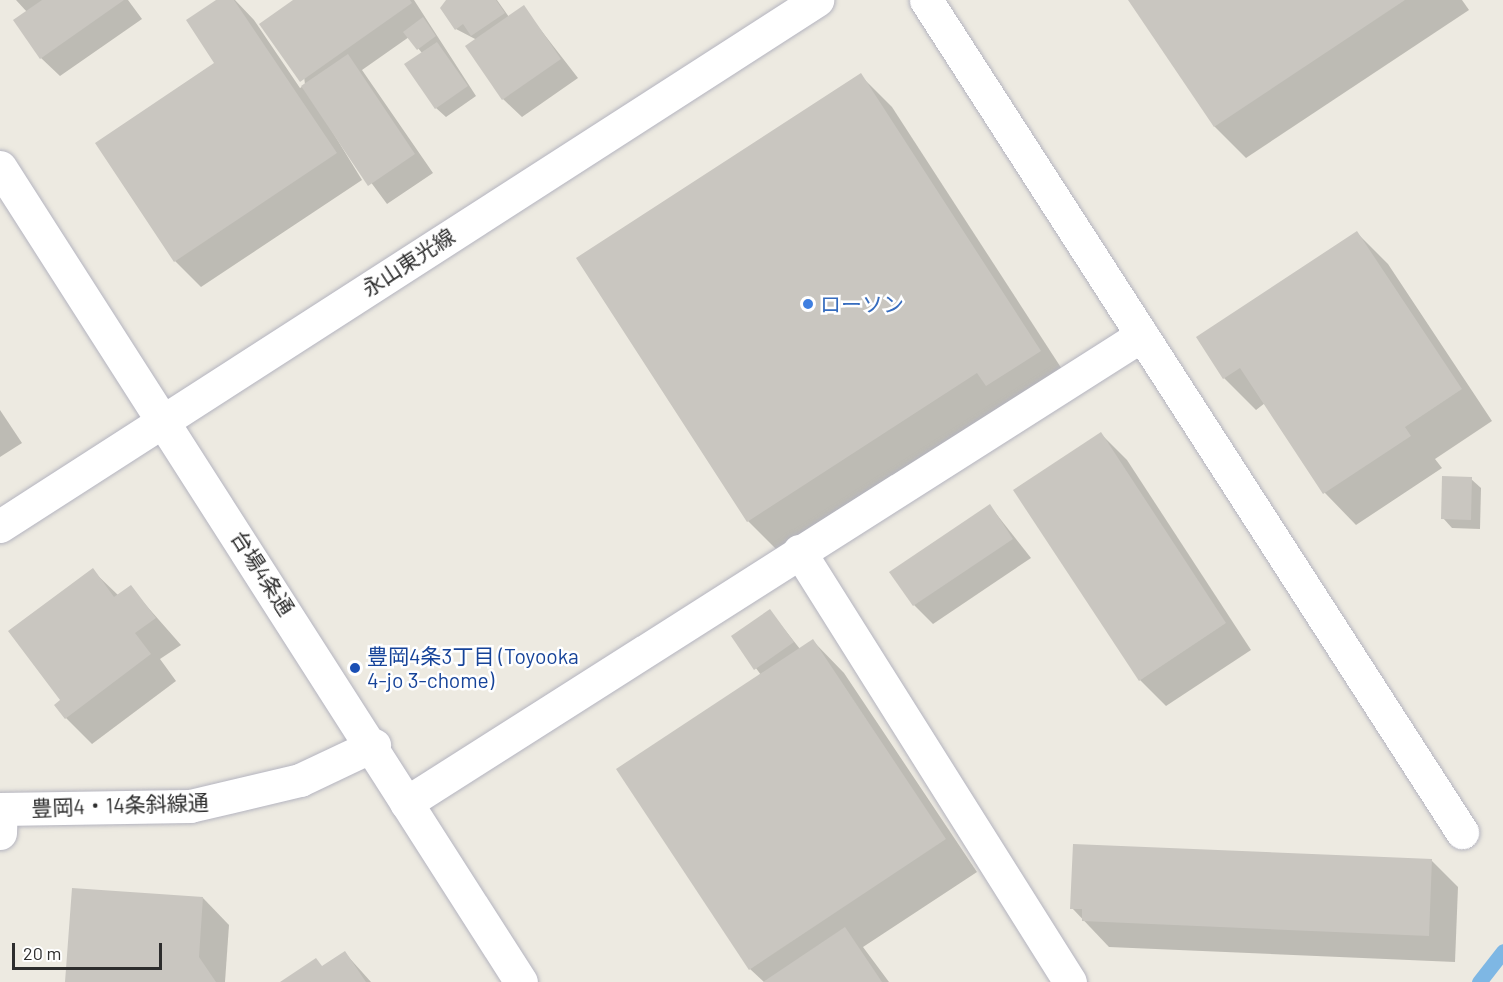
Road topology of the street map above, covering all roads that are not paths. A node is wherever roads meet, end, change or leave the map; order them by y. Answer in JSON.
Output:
{"nodes":[{"id":1,"x":817,"y":0,"type":"edge"},
{"id":2,"x":926,"y":0,"type":"edge"},
{"id":3,"x":0,"y":167,"type":"edge"},
{"id":4,"x":1142,"y":334,"type":"junction"},
{"id":5,"x":164,"y":420,"type":"junction"},
{"id":6,"x":0,"y":526,"type":"edge"},
{"id":7,"x":799,"y":550,"type":"junction"},
{"id":8,"x":374,"y":745,"type":"junction"},
{"id":9,"x":406,"y":802,"type":"junction"},
{"id":10,"x":0,"y":817,"type":"edge"},
{"id":11,"x":1462,"y":832,"type":"dead end"},
{"id":12,"x":521,"y":982,"type":"edge"},
{"id":13,"x":1070,"y":982,"type":"edge"}],
"edges":[{"from":1,"to":5,"type":"street","name":"永山東光線"},
{"from":2,"to":4,"type":"street"},
{"from":3,"to":5,"type":"street","name":"台場4条通"},
{"from":4,"to":7,"type":"street"},
{"from":4,"to":11,"type":"street"},
{"from":5,"to":6,"type":"street","name":"永山東光線"},
{"from":5,"to":8,"type":"street","name":"台場4条通"},
{"from":7,"to":9,"type":"street"},
{"from":7,"to":13,"type":"street"},
{"from":8,"to":9,"type":"street","name":"台場4条通"},
{"from":8,"to":10,"type":"street","name":"豊岡4・14条斜線通"},
{"from":9,"to":12,"type":"street","name":"台場4条通"}]}
